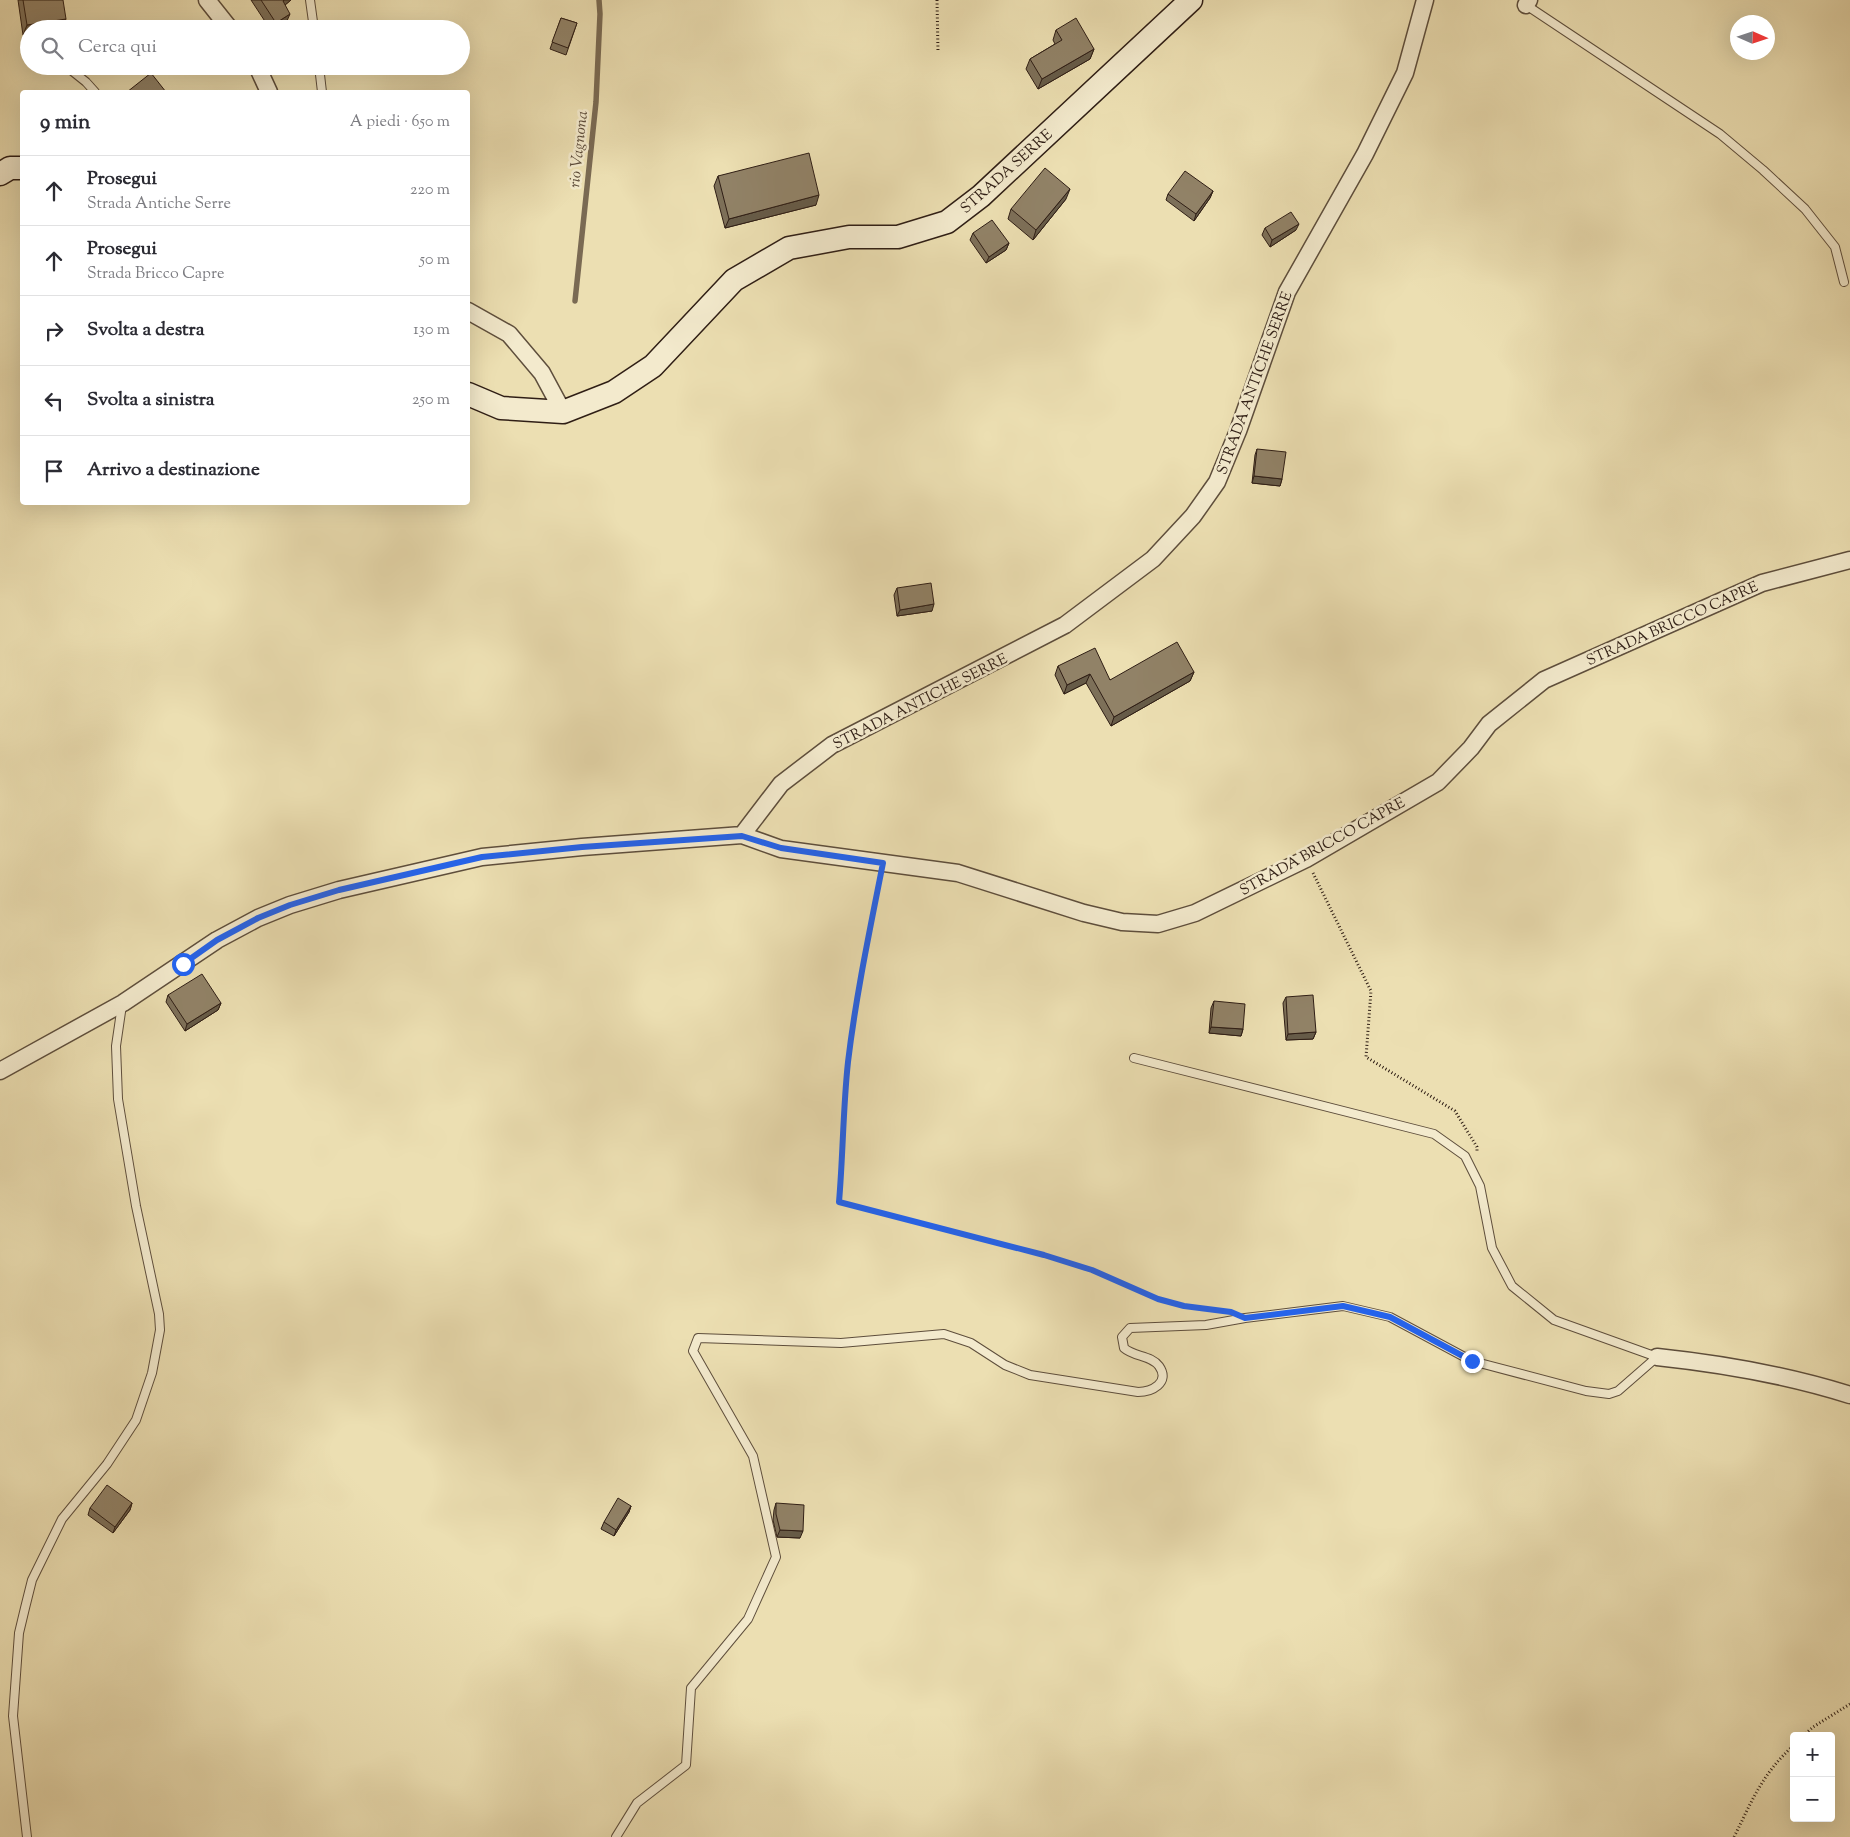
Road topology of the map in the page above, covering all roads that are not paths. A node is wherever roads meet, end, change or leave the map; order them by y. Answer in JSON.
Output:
{"nodes":[{"id":1,"x":207,"y":0,"type":"edge"},
{"id":2,"x":310,"y":0,"type":"edge"},
{"id":3,"x":1191,"y":0,"type":"edge"},
{"id":4,"x":1425,"y":0,"type":"edge"},
{"id":5,"x":1527,"y":3,"type":"edge"},
{"id":6,"x":223,"y":20,"type":"edge"},
{"id":7,"x":313,"y":20,"type":"edge"},
{"id":8,"x":77,"y":75,"type":"edge"},
{"id":9,"x":262,"y":75,"type":"edge"},
{"id":10,"x":320,"y":75,"type":"edge"},
{"id":11,"x":93,"y":90,"type":"edge"},
{"id":12,"x":269,"y":90,"type":"edge"},
{"id":13,"x":322,"y":90,"type":"edge"},
{"id":14,"x":20,"y":168,"type":"edge"},
{"id":15,"x":0,"y":174,"type":"edge"},
{"id":16,"x":1844,"y":282,"type":"dead end"},
{"id":17,"x":470,"y":312,"type":"edge"},
{"id":18,"x":470,"y":395,"type":"edge"},
{"id":19,"x":563,"y":412,"type":"junction"},
{"id":20,"x":1850,"y":560,"type":"edge"},
{"id":21,"x":742,"y":836,"type":"junction"},
{"id":22,"x":123,"y":1003,"type":"junction"},
{"id":23,"x":1134,"y":1058,"type":"dead end"},
{"id":24,"x":0,"y":1071,"type":"edge"},
{"id":25,"x":1657,"y":1357,"type":"junction"},
{"id":26,"x":1850,"y":1395,"type":"edge"},
{"id":27,"x":27,"y":1837,"type":"edge"},
{"id":28,"x":616,"y":1837,"type":"edge"}],
"edges":[{"from":1,"to":6,"type":"street"},
{"from":2,"to":7,"type":"lane"},
{"from":3,"to":19,"type":"main road","name":"STRADA SERRE"},
{"from":4,"to":21,"type":"street","name":"STRADA ANTICHE SERRE"},
{"from":5,"to":16,"type":"lane"},
{"from":8,"to":11,"type":"lane"},
{"from":9,"to":12,"type":"street"},
{"from":10,"to":13,"type":"lane"},
{"from":14,"to":15,"type":"main road"},
{"from":17,"to":19,"type":"street"},
{"from":18,"to":19,"type":"main road","name":"STRADA SERRE"},
{"from":20,"to":21,"type":"street","name":"STRADA BRICCO CAPRE"},
{"from":21,"to":22,"type":"street"},
{"from":22,"to":24,"type":"street"},
{"from":22,"to":27,"type":"lane"},
{"from":23,"to":25,"type":"lane"},
{"from":25,"to":26,"type":"street"},
{"from":25,"to":28,"type":"lane"}]}
